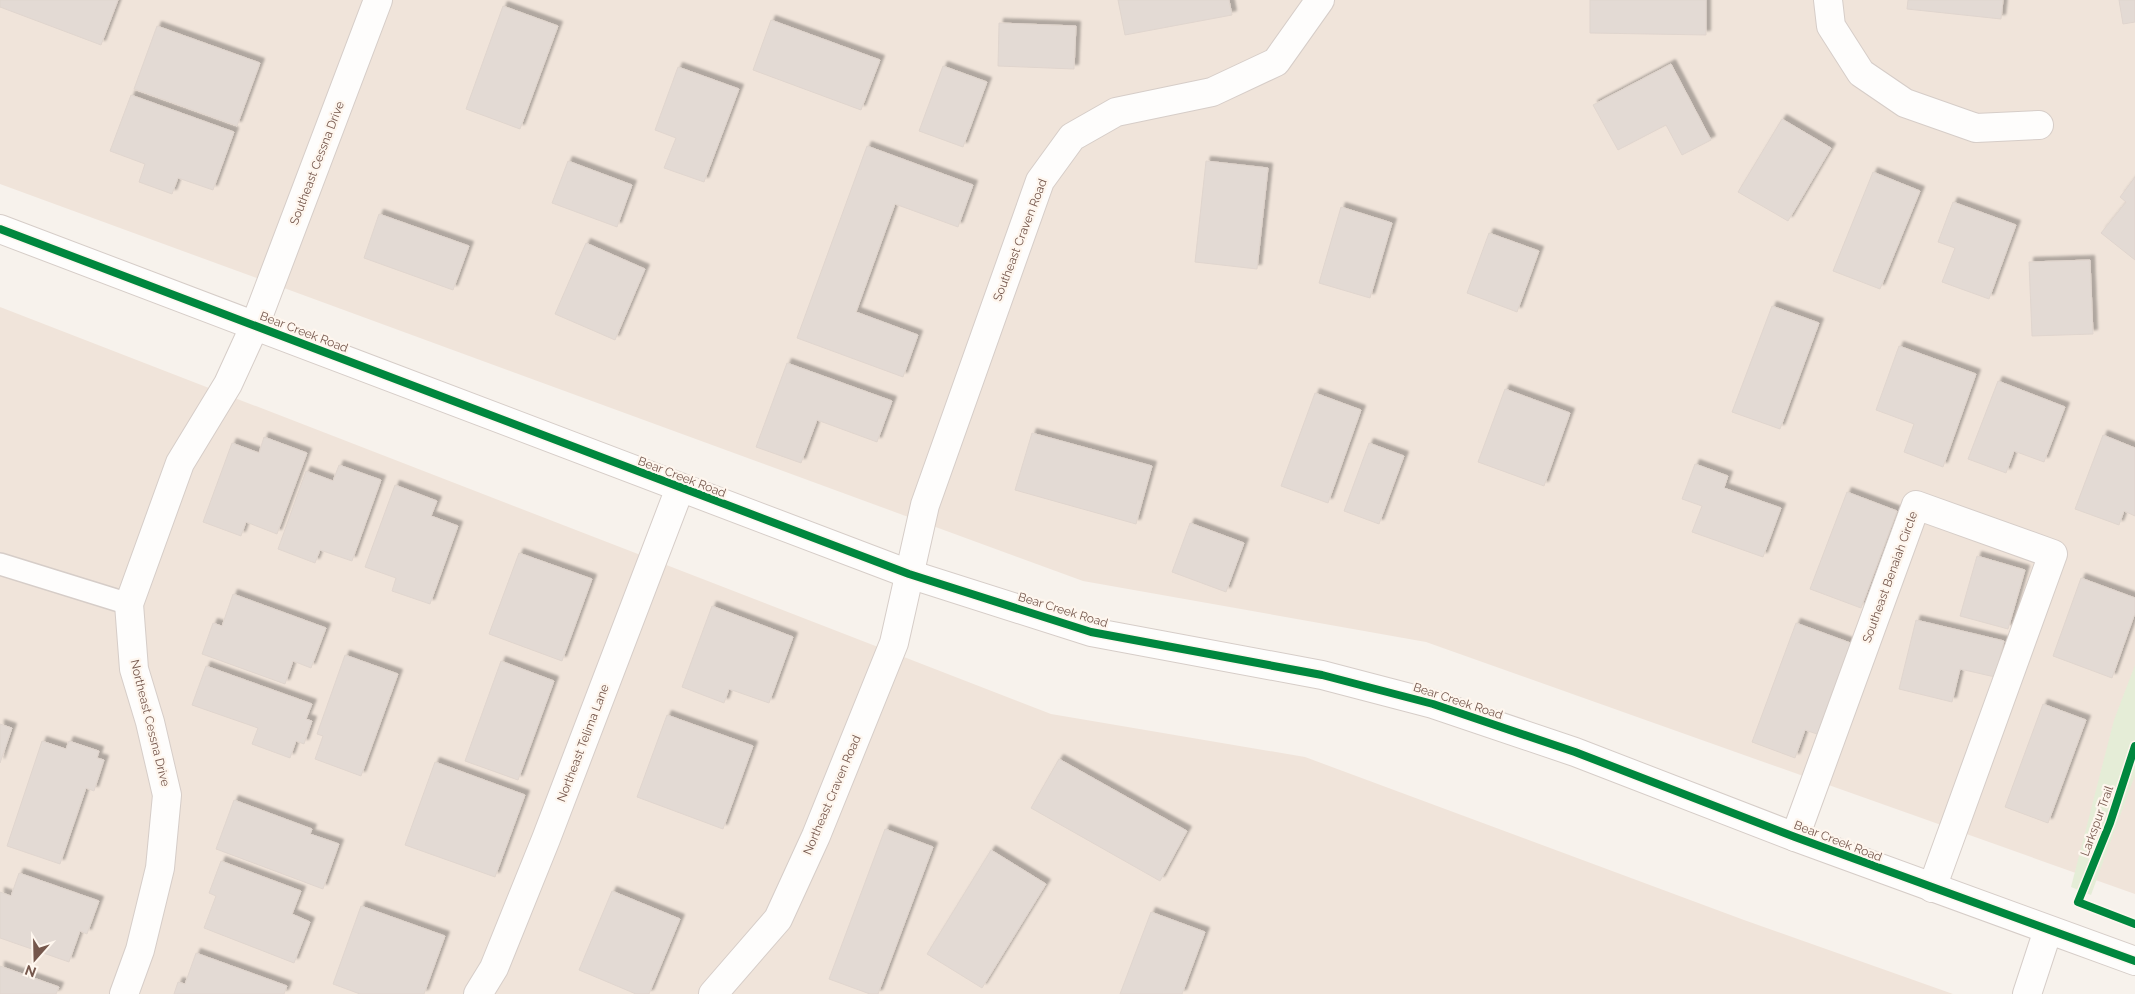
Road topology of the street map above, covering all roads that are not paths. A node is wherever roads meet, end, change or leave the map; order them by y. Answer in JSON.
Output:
{"nodes":[{"id":1,"x":378,"y":0,"type":"edge"},
{"id":2,"x":1320,"y":0,"type":"edge"},
{"id":3,"x":1828,"y":0,"type":"edge"},
{"id":4,"x":2039,"y":125,"type":"dead end"},
{"id":5,"x":0,"y":229,"type":"edge"},
{"id":6,"x":255,"y":326,"type":"junction"},
{"id":7,"x":680,"y":488,"type":"junction"},
{"id":8,"x":0,"y":564,"type":"edge"},
{"id":9,"x":909,"y":574,"type":"junction"},
{"id":10,"x":129,"y":604,"type":"junction"},
{"id":11,"x":1795,"y":837,"type":"junction"},
{"id":12,"x":1932,"y":888,"type":"junction"},
{"id":13,"x":2048,"y":930,"type":"junction"},
{"id":14,"x":2135,"y":961,"type":"edge"},
{"id":15,"x":124,"y":994,"type":"edge"},
{"id":16,"x":478,"y":994,"type":"edge"},
{"id":17,"x":713,"y":994,"type":"edge"},
{"id":18,"x":2027,"y":994,"type":"edge"}],
"edges":[{"from":1,"to":6,"type":"street","name":"Southeast Cessna Drive"},
{"from":2,"to":9,"type":"street","name":"Southeast Craven Road"},
{"from":3,"to":4,"type":"street"},
{"from":5,"to":6,"type":"street","name":"Bear Creek Road"},
{"from":6,"to":7,"type":"street","name":"Bear Creek Road"},
{"from":6,"to":10,"type":"street","name":"Northeast Cessna Drive"},
{"from":7,"to":9,"type":"street","name":"Bear Creek Road"},
{"from":7,"to":16,"type":"street","name":"Northeast Telima Lane"},
{"from":8,"to":10,"type":"lane"},
{"from":9,"to":11,"type":"street","name":"Bear Creek Road"},
{"from":9,"to":17,"type":"street","name":"Northeast Craven Road"},
{"from":10,"to":15,"type":"street","name":"Northeast Cessna Drive"},
{"from":11,"to":12,"type":"street","name":"Bear Creek Road"},
{"from":11,"to":12,"type":"street","name":"Southeast Benaiah Circle"},
{"from":12,"to":13,"type":"street","name":"Bear Creek Road"},
{"from":13,"to":14,"type":"street","name":"Bear Creek Road"},
{"from":13,"to":18,"type":"street"}]}
